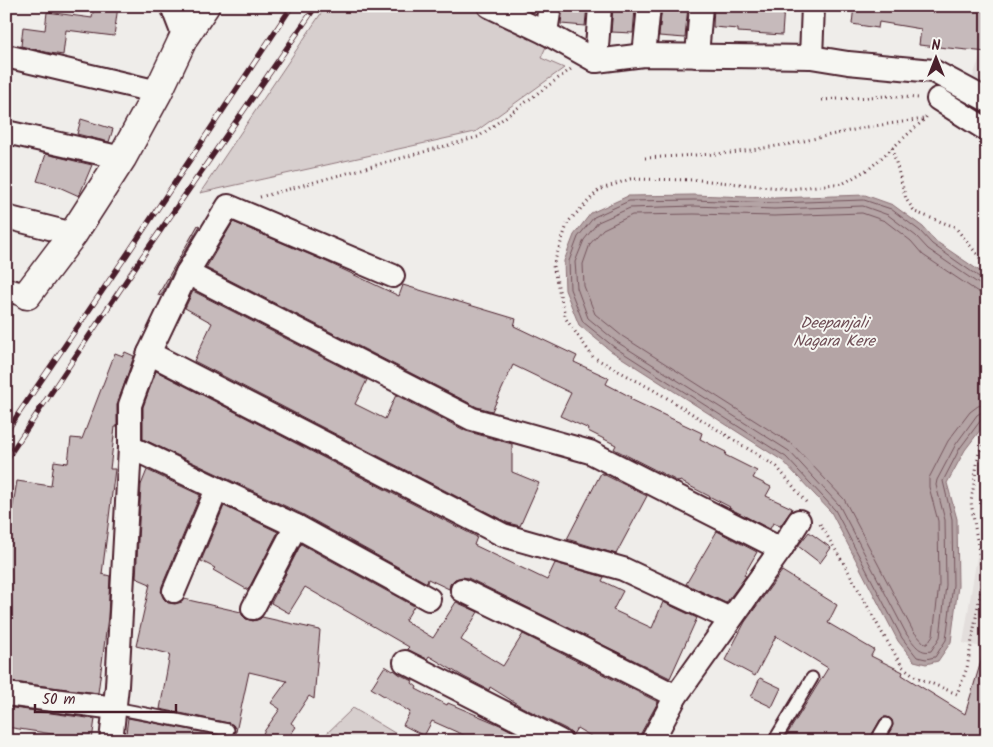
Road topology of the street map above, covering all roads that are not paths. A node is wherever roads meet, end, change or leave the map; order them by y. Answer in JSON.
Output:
{"nodes":[{"id":1,"x":172,"y":6,"type":"edge"},
{"id":2,"x":205,"y":6,"type":"edge"},
{"id":3,"x":550,"y":6,"type":"edge"},
{"id":4,"x":600,"y":6,"type":"edge"},
{"id":5,"x":649,"y":6,"type":"edge"},
{"id":6,"x":701,"y":6,"type":"edge"},
{"id":7,"x":813,"y":6,"type":"edge"},
{"id":8,"x":498,"y":8,"type":"edge"},
{"id":9,"x":546,"y":33,"type":"junction"},
{"id":10,"x":184,"y":37,"type":"junction"},
{"id":11,"x":644,"y":55,"type":"junction"},
{"id":12,"x":6,"y":56,"type":"edge"},
{"id":13,"x":697,"y":56,"type":"junction"},
{"id":14,"x":811,"y":57,"type":"junction"},
{"id":15,"x":596,"y":61,"type":"junction"},
{"id":16,"x":158,"y":92,"type":"junction"},
{"id":17,"x":938,"y":100,"type":"road end"},
{"id":18,"x":987,"y":100,"type":"edge"},
{"id":19,"x":987,"y":130,"type":"edge"},
{"id":20,"x":6,"y":132,"type":"edge"},
{"id":21,"x":122,"y":158,"type":"junction"},
{"id":22,"x":6,"y":217,"type":"edge"},
{"id":23,"x":73,"y":234,"type":"junction"},
{"id":24,"x":187,"y":273,"type":"junction"},
{"id":25,"x":394,"y":276,"type":"dead end"},
{"id":26,"x":17,"y":293,"type":"edge"},
{"id":27,"x":149,"y":352,"type":"junction"},
{"id":28,"x":130,"y":447,"type":"junction"},
{"id":29,"x":217,"y":489,"type":"junction"},
{"id":30,"x":808,"y":515,"type":"road end"},
{"id":31,"x":296,"y":526,"type":"junction"},
{"id":32,"x":781,"y":548,"type":"junction"},
{"id":33,"x":462,"y":590,"type":"dead end"},
{"id":34,"x":174,"y":591,"type":"dead end"},
{"id":35,"x":429,"y":599,"type":"dead end"},
{"id":36,"x":253,"y":608,"type":"dead end"},
{"id":37,"x":730,"y":619,"type":"junction"},
{"id":38,"x":404,"y":662,"type":"dead end"},
{"id":39,"x":812,"y":678,"type":"dead end"},
{"id":40,"x":6,"y":694,"type":"edge"},
{"id":41,"x":676,"y":696,"type":"junction"},
{"id":42,"x":114,"y":708,"type":"junction"},
{"id":43,"x":886,"y":724,"type":"dead end"},
{"id":44,"x":228,"y":730,"type":"dead end"},
{"id":45,"x":111,"y":741,"type":"edge"},
{"id":46,"x":560,"y":741,"type":"edge"},
{"id":47,"x":652,"y":741,"type":"edge"},
{"id":48,"x":774,"y":741,"type":"edge"},
{"id":49,"x":876,"y":741,"type":"edge"}],
"edges":[{"from":1,"to":10,"type":"street"},
{"from":2,"to":10,"type":"street"},
{"from":3,"to":9,"type":"street"},
{"from":4,"to":15,"type":"street"},
{"from":5,"to":11,"type":"street"},
{"from":6,"to":13,"type":"street"},
{"from":7,"to":14,"type":"street"},
{"from":8,"to":9,"type":"street"},
{"from":9,"to":15,"type":"street"},
{"from":10,"to":16,"type":"street"},
{"from":11,"to":13,"type":"street"},
{"from":11,"to":15,"type":"street"},
{"from":12,"to":16,"type":"street"},
{"from":13,"to":14,"type":"street"},
{"from":14,"to":18,"type":"street"},
{"from":16,"to":21,"type":"street"},
{"from":17,"to":19,"type":"street"},
{"from":20,"to":21,"type":"street"},
{"from":21,"to":23,"type":"street"},
{"from":22,"to":23,"type":"street"},
{"from":23,"to":26,"type":"street"},
{"from":24,"to":25,"type":"street"},
{"from":24,"to":27,"type":"street"},
{"from":24,"to":32,"type":"street"},
{"from":27,"to":28,"type":"street"},
{"from":27,"to":37,"type":"street"},
{"from":28,"to":29,"type":"street"},
{"from":28,"to":42,"type":"street"},
{"from":29,"to":31,"type":"street"},
{"from":29,"to":34,"type":"street"},
{"from":30,"to":32,"type":"street"},
{"from":31,"to":35,"type":"street"},
{"from":31,"to":36,"type":"street"},
{"from":32,"to":37,"type":"street"},
{"from":33,"to":41,"type":"street"},
{"from":37,"to":41,"type":"street"},
{"from":38,"to":46,"type":"street"},
{"from":39,"to":48,"type":"lane"},
{"from":40,"to":42,"type":"street"},
{"from":41,"to":47,"type":"street"},
{"from":42,"to":44,"type":"lane"},
{"from":42,"to":45,"type":"street"},
{"from":43,"to":49,"type":"lane"}]}
